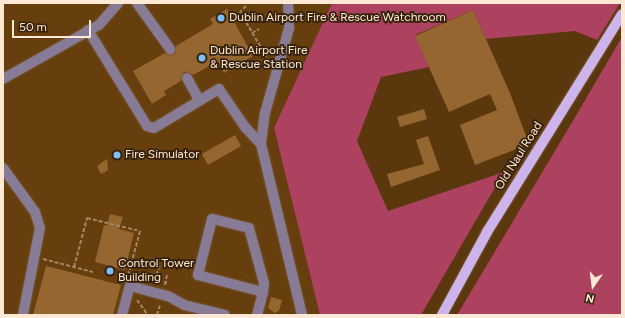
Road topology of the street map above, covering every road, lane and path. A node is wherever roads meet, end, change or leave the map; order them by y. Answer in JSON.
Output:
{"nodes":[{"id":1,"x":118,"y":3,"type":"edge"},
{"id":2,"x":288,"y":3,"type":"edge"},
{"id":3,"x":140,"y":4,"type":"edge"},
{"id":4,"x":246,"y":6,"type":"dead end"},
{"id":5,"x":622,"y":14,"type":"edge"},
{"id":6,"x":259,"y":29,"type":"dead end"},
{"id":7,"x":88,"y":30,"type":"junction"},
{"id":8,"x":252,"y":33,"type":"junction"},
{"id":9,"x":170,"y":49,"type":"dead end"},
{"id":10,"x":271,"y":66,"type":"dead end"},
{"id":11,"x":187,"y":78,"type":"dead end"},
{"id":12,"x":3,"y":79,"type":"edge"},
{"id":13,"x":200,"y":101,"type":"junction"},
{"id":14,"x":261,"y":144,"type":"junction"},
{"id":15,"x":3,"y":168,"type":"edge"},
{"id":16,"x":36,"y":257,"type":"junction"},
{"id":17,"x":160,"y":264,"type":"dead end"},
{"id":18,"x":74,"y":267,"type":"junction"},
{"id":19,"x":94,"y":272,"type":"dead end"},
{"id":20,"x":129,"y":274,"type":"junction"},
{"id":21,"x":155,"y":281,"type":"junction"},
{"id":22,"x":167,"y":283,"type":"dead end"},
{"id":23,"x":130,"y":286,"type":"junction"},
{"id":24,"x":262,"y":292,"type":"junction"},
{"id":25,"x":23,"y":315,"type":"edge"},
{"id":26,"x":122,"y":315,"type":"edge"},
{"id":27,"x":148,"y":315,"type":"edge"},
{"id":28,"x":225,"y":315,"type":"edge"},
{"id":29,"x":256,"y":315,"type":"edge"},
{"id":30,"x":302,"y":315,"type":"edge"},
{"id":31,"x":442,"y":315,"type":"edge"}],
"edges":[{"from":1,"to":7,"type":"lane"},
{"from":2,"to":14,"type":"lane"},
{"from":3,"to":9,"type":"lane"},
{"from":4,"to":8,"type":"path"},
{"from":5,"to":31,"type":"main road","name":"Old Naul Road"},
{"from":6,"to":8,"type":"path"},
{"from":7,"to":12,"type":"lane"},
{"from":7,"to":13,"type":"lane"},
{"from":8,"to":10,"type":"path"},
{"from":11,"to":13,"type":"lane"},
{"from":13,"to":14,"type":"lane"},
{"from":14,"to":30,"type":"lane"},
{"from":15,"to":16,"type":"lane"},
{"from":16,"to":18,"type":"path"},
{"from":16,"to":25,"type":"lane"},
{"from":17,"to":21,"type":"path"},
{"from":18,"to":19,"type":"path"},
{"from":18,"to":20,"type":"path"},
{"from":20,"to":21,"type":"path"},
{"from":20,"to":23,"type":"path"},
{"from":21,"to":22,"type":"path"},
{"from":23,"to":26,"type":"lane"},
{"from":23,"to":27,"type":"path"},
{"from":23,"to":28,"type":"lane"},
{"from":24,"to":24,"type":"lane"},
{"from":24,"to":29,"type":"lane"}]}
